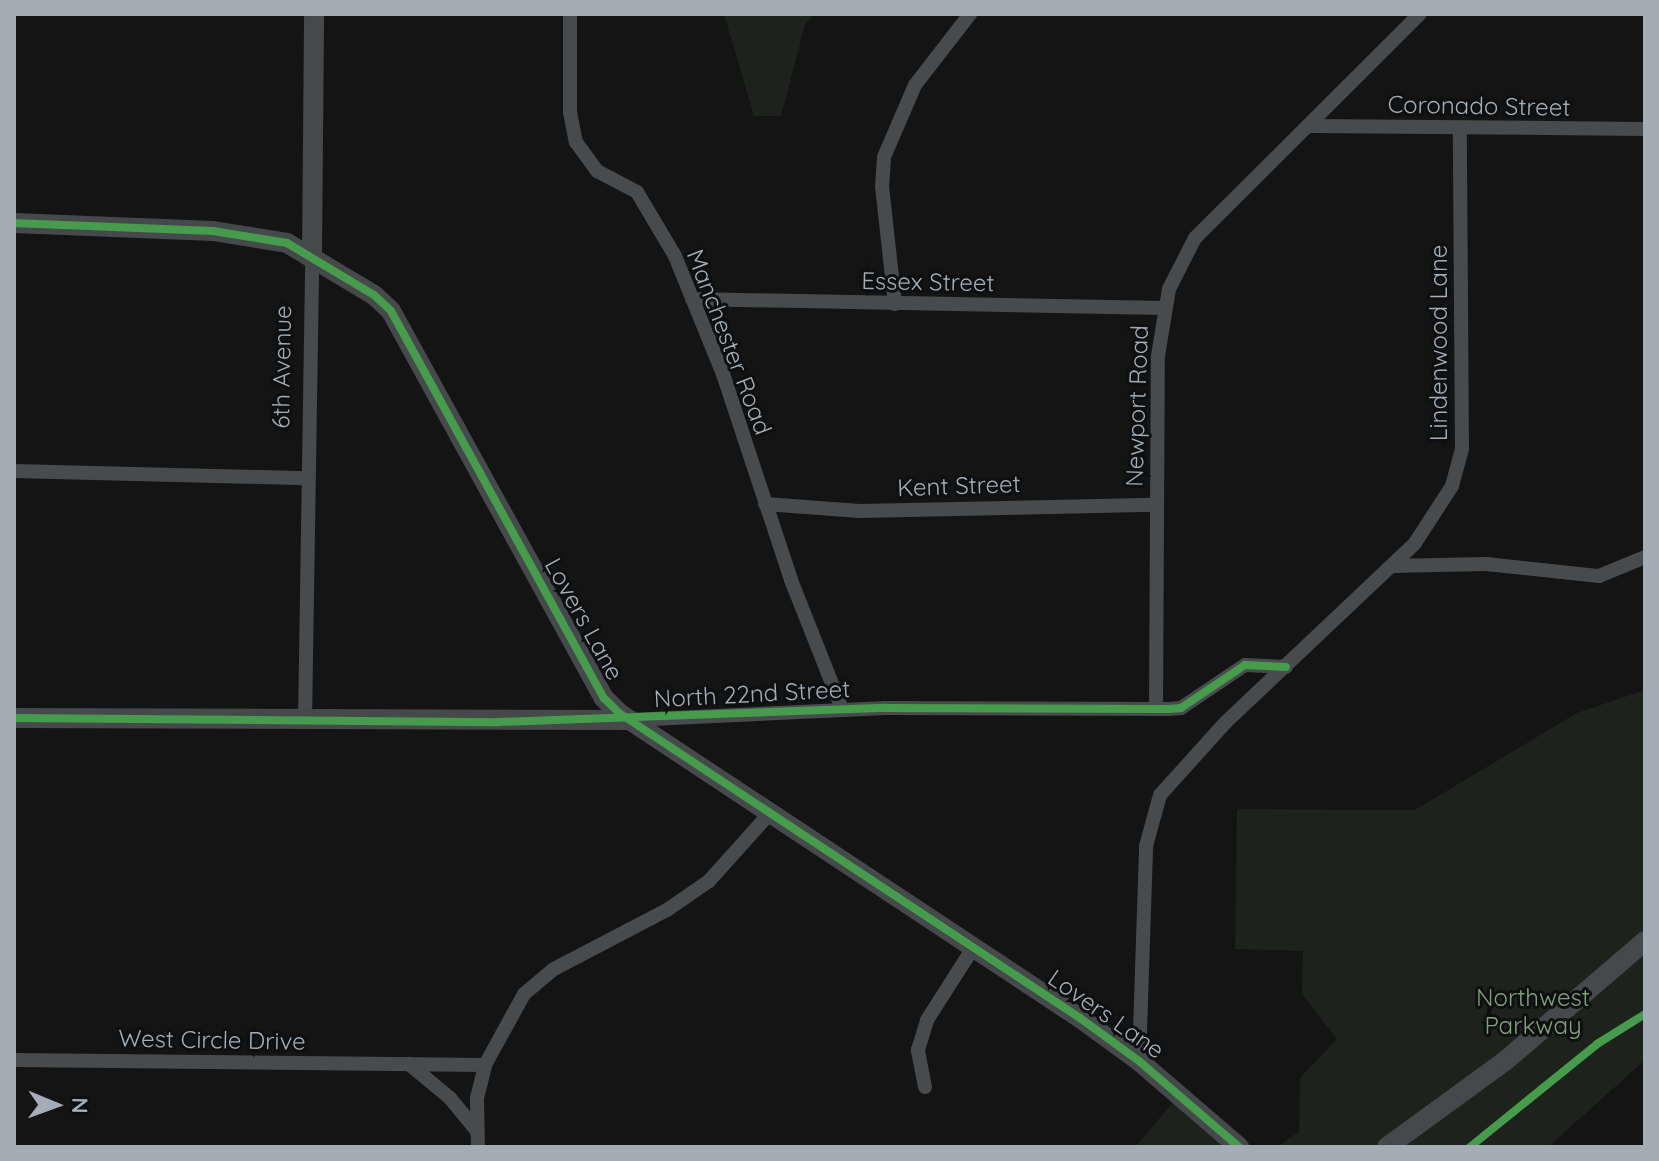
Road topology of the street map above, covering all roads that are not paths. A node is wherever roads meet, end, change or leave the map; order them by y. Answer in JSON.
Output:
{"nodes":[{"id":1,"x":314,"y":14,"type":"edge"},
{"id":2,"x":570,"y":14,"type":"edge"},
{"id":3,"x":970,"y":14,"type":"edge"},
{"id":4,"x":1420,"y":14,"type":"edge"},
{"id":5,"x":1312,"y":126,"type":"junction"},
{"id":6,"x":1460,"y":129,"type":"junction"},
{"id":7,"x":1645,"y":129,"type":"edge"},
{"id":8,"x":14,"y":223,"type":"edge"},
{"id":9,"x":312,"y":254,"type":"junction"},
{"id":10,"x":692,"y":299,"type":"junction"},
{"id":11,"x":895,"y":304,"type":"junction"},
{"id":12,"x":1164,"y":308,"type":"junction"},
{"id":13,"x":14,"y":471,"type":"edge"},
{"id":14,"x":306,"y":478,"type":"junction"},
{"id":15,"x":765,"y":504,"type":"junction"},
{"id":16,"x":1155,"y":505,"type":"junction"},
{"id":17,"x":1645,"y":557,"type":"edge"},
{"id":18,"x":1391,"y":566,"type":"junction"},
{"id":19,"x":1286,"y":667,"type":"junction"},
{"id":20,"x":842,"y":709,"type":"junction"},
{"id":21,"x":1156,"y":709,"type":"junction"},
{"id":22,"x":14,"y":718,"type":"edge"},
{"id":23,"x":629,"y":720,"type":"junction"},
{"id":24,"x":305,"y":721,"type":"junction"},
{"id":25,"x":770,"y":813,"type":"junction"},
{"id":26,"x":1645,"y":941,"type":"edge"},
{"id":27,"x":973,"y":948,"type":"junction"},
{"id":28,"x":14,"y":1060,"type":"edge"},
{"id":29,"x":1139,"y":1061,"type":"junction"},
{"id":30,"x":409,"y":1064,"type":"junction"},
{"id":31,"x":485,"y":1065,"type":"junction"},
{"id":32,"x":925,"y":1087,"type":"dead end"},
{"id":33,"x":477,"y":1131,"type":"junction"},
{"id":34,"x":478,"y":1147,"type":"edge"},
{"id":35,"x":1239,"y":1147,"type":"edge"},
{"id":36,"x":1387,"y":1147,"type":"edge"}],
"edges":[{"from":1,"to":9,"type":"street","name":"6th Avenue"},
{"from":2,"to":10,"type":"street","name":"Manchester Road"},
{"from":3,"to":11,"type":"street"},
{"from":4,"to":5,"type":"street","name":"Newport Road"},
{"from":5,"to":6,"type":"street","name":"Coronado Street"},
{"from":5,"to":12,"type":"street","name":"Newport Road"},
{"from":6,"to":7,"type":"street","name":"Coronado Street"},
{"from":6,"to":18,"type":"street","name":"Lindenwood Lane"},
{"from":8,"to":9,"type":"street","name":"Lovers Lane"},
{"from":9,"to":14,"type":"street","name":"6th Avenue"},
{"from":9,"to":23,"type":"street","name":"Lovers Lane"},
{"from":10,"to":11,"type":"street","name":"Essex Street"},
{"from":10,"to":15,"type":"street","name":"Manchester Road"},
{"from":11,"to":12,"type":"street","name":"Essex Street"},
{"from":12,"to":16,"type":"street","name":"Newport Road"},
{"from":13,"to":14,"type":"street"},
{"from":14,"to":24,"type":"street","name":"6th Avenue"},
{"from":15,"to":16,"type":"street","name":"Kent Street"},
{"from":15,"to":20,"type":"street","name":"Manchester Road"},
{"from":16,"to":21,"type":"street","name":"Newport Road"},
{"from":17,"to":18,"type":"street"},
{"from":18,"to":19,"type":"street","name":"Lindenwood Lane"},
{"from":19,"to":21,"type":"street","name":"North 22nd Street"},
{"from":19,"to":29,"type":"street","name":"Lindenwood Lane"},
{"from":20,"to":21,"type":"street","name":"North 22nd Street"},
{"from":20,"to":23,"type":"street","name":"North 22nd Street"},
{"from":22,"to":24,"type":"street","name":"North 22nd Street"},
{"from":23,"to":24,"type":"street","name":"North 22nd Street"},
{"from":23,"to":25,"type":"street","name":"Lovers Lane"},
{"from":25,"to":27,"type":"street","name":"Lovers Lane"},
{"from":25,"to":31,"type":"street"},
{"from":26,"to":36,"type":"street"},
{"from":27,"to":29,"type":"street","name":"Lovers Lane"},
{"from":27,"to":32,"type":"street"},
{"from":28,"to":30,"type":"street","name":"West Circle Drive"},
{"from":29,"to":35,"type":"street","name":"Lovers Lane"},
{"from":30,"to":31,"type":"street","name":"West Circle Drive"},
{"from":30,"to":33,"type":"street"},
{"from":31,"to":33,"type":"street"},
{"from":33,"to":34,"type":"street"}]}
